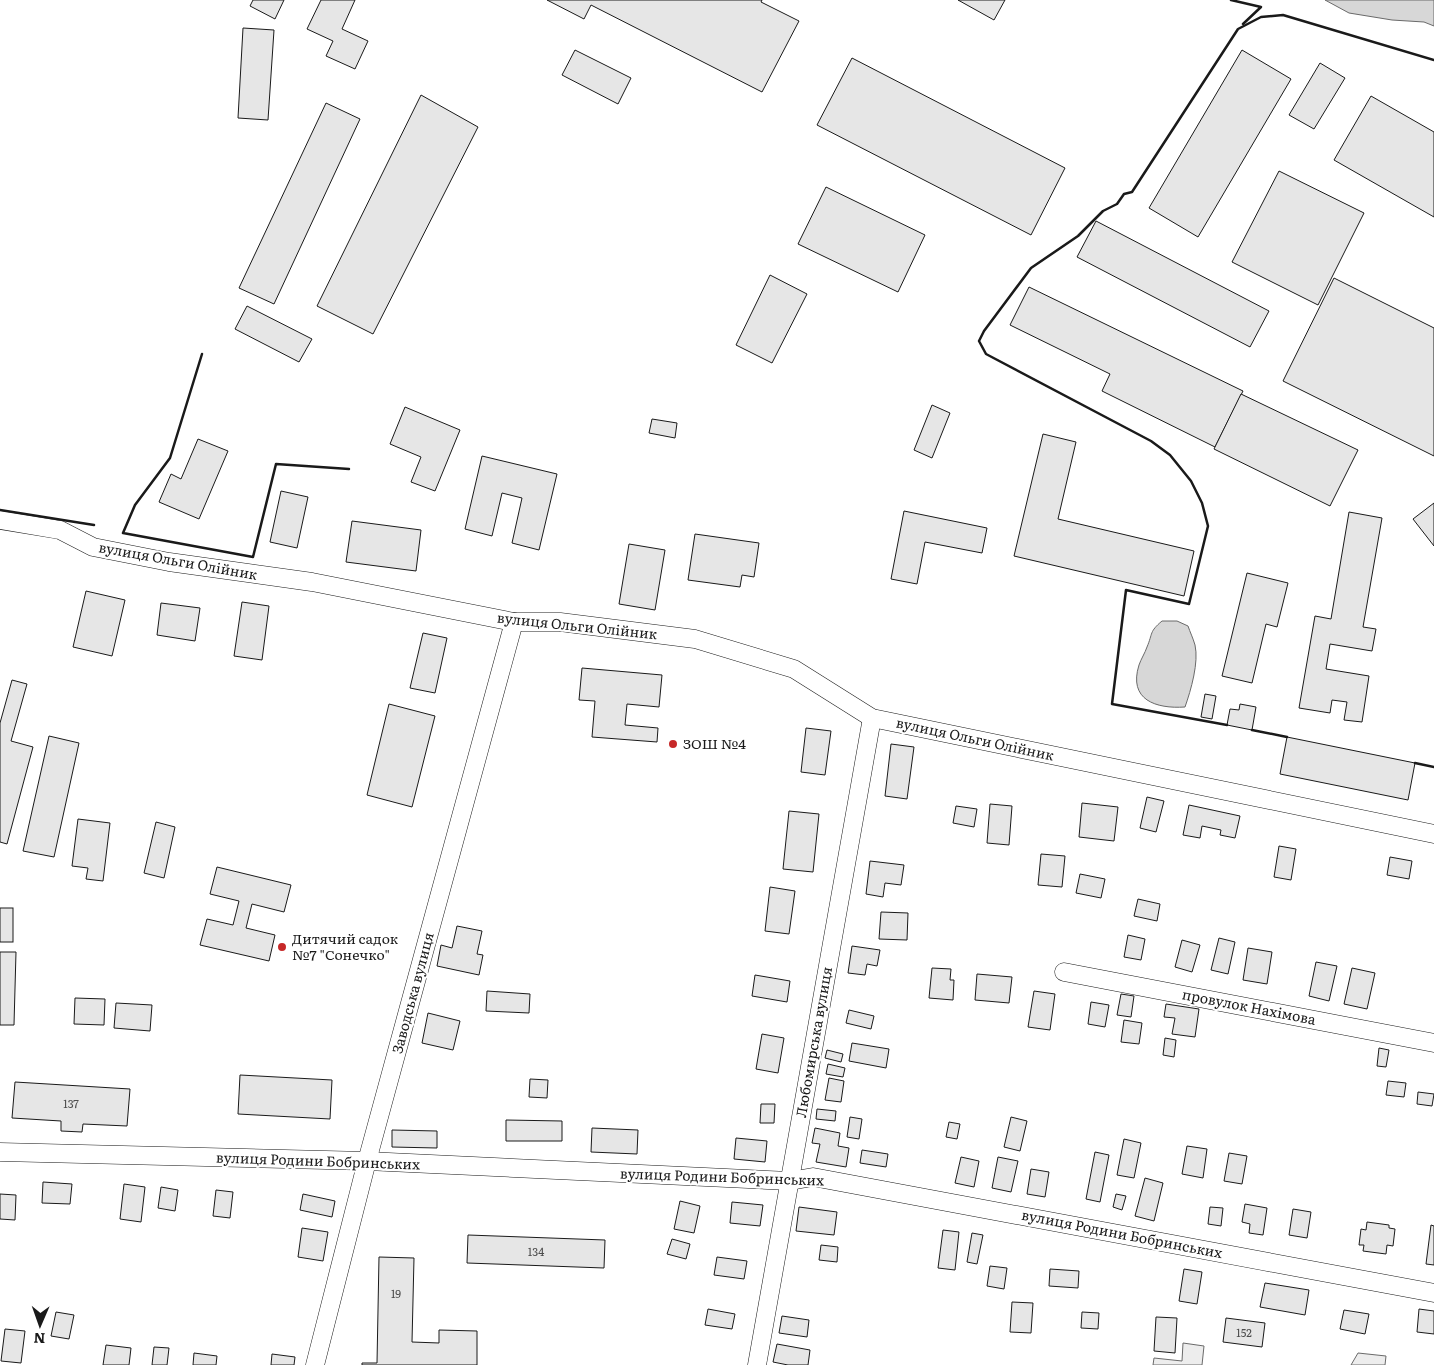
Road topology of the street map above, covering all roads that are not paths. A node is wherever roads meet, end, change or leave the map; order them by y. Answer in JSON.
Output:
{"nodes":[{"id":1,"x":0,"y":520,"type":"edge"},
{"id":2,"x":514,"y":622,"type":"junction"},
{"id":3,"x":872,"y":718,"type":"junction"},
{"id":4,"x":1434,"y":834,"type":"edge"},
{"id":5,"x":1064,"y":972,"type":"dead end"},
{"id":6,"x":1434,"y":1043,"type":"edge"},
{"id":7,"x":0,"y":1152,"type":"edge"},
{"id":8,"x":367,"y":1161,"type":"junction"},
{"id":9,"x":790,"y":1181,"type":"junction"},
{"id":10,"x":1434,"y":1293,"type":"edge"},
{"id":11,"x":315,"y":1365,"type":"edge"},
{"id":12,"x":757,"y":1365,"type":"edge"}],
"edges":[{"from":1,"to":2,"type":"street","name":"вулиця Ольги Олійник"},
{"from":2,"to":3,"type":"street","name":"вулиця Ольги Олійник"},
{"from":2,"to":8,"type":"street","name":"Заводська вулиця"},
{"from":3,"to":4,"type":"street","name":"вулиця Ольги Олійник"},
{"from":3,"to":9,"type":"street","name":"Любомирська вулиця"},
{"from":5,"to":6,"type":"street","name":"провулок Нахімова"},
{"from":7,"to":8,"type":"street","name":"вулиця Родини Бобринських"},
{"from":8,"to":9,"type":"street","name":"вулиця Родини Бобринських"},
{"from":8,"to":11,"type":"street","name":"Заводська вулиця"},
{"from":9,"to":10,"type":"street","name":"вулиця Родини Бобринських"},
{"from":9,"to":12,"type":"street","name":"Любомирська вулиця"}]}
